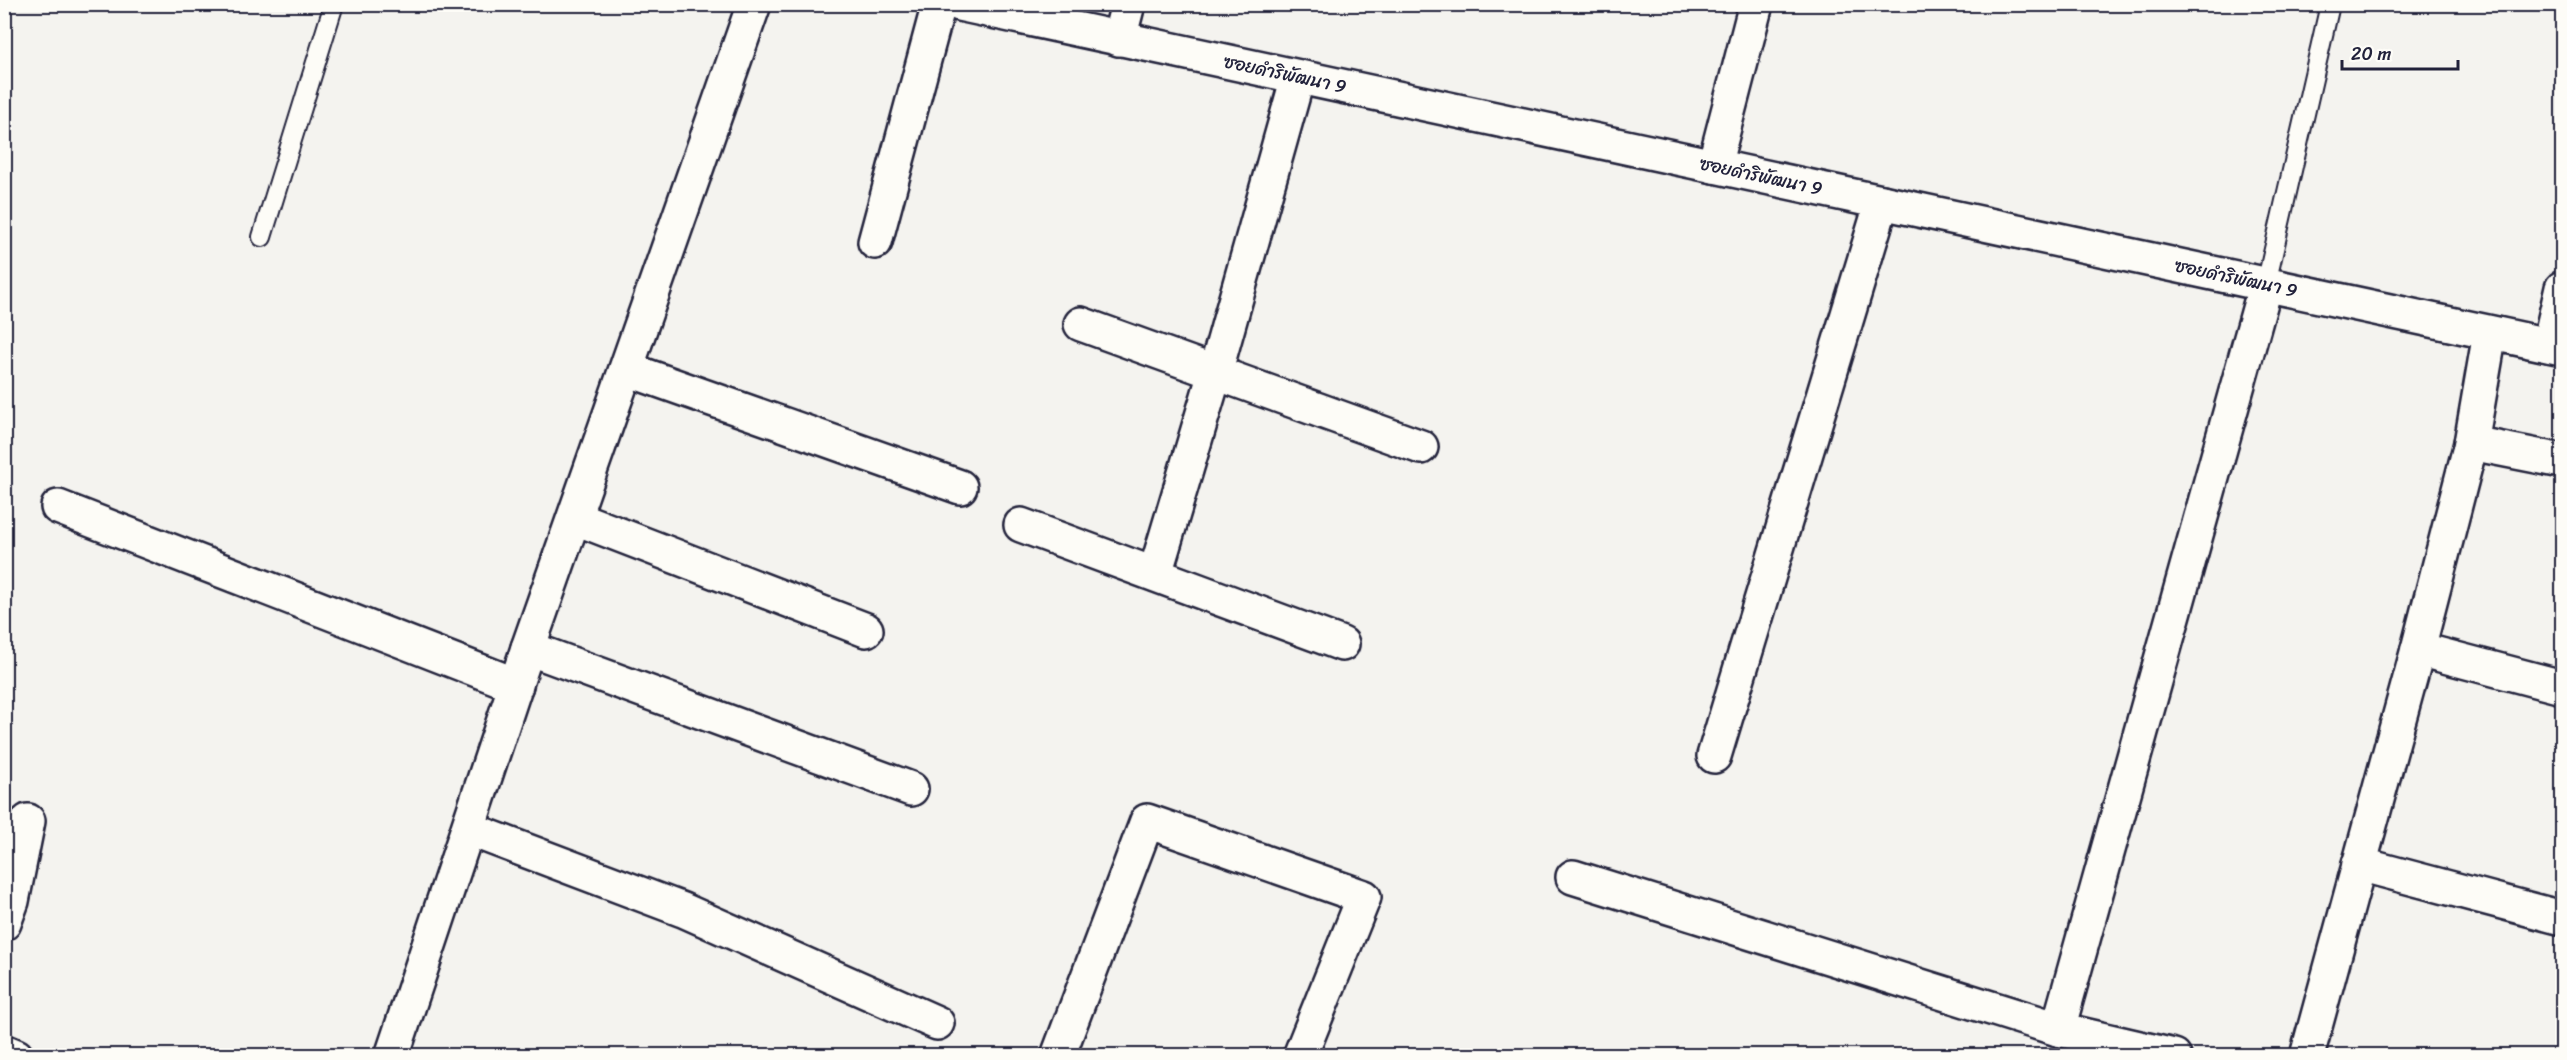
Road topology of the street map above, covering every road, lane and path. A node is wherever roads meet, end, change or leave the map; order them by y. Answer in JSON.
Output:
{"nodes":[{"id":1,"x":334,"y":4,"type":"edge"},
{"id":2,"x":754,"y":4,"type":"edge"},
{"id":3,"x":939,"y":4,"type":"edge"},
{"id":4,"x":959,"y":4,"type":"edge"},
{"id":5,"x":1128,"y":4,"type":"edge"},
{"id":6,"x":1756,"y":4,"type":"edge"},
{"id":7,"x":2329,"y":9,"type":"dead end"},
{"id":8,"x":1119,"y":39,"type":"junction"},
{"id":9,"x":1298,"y":77,"type":"junction"},
{"id":10,"x":1714,"y":166,"type":"junction"},
{"id":11,"x":1882,"y":202,"type":"junction"},
{"id":12,"x":262,"y":237,"type":"dead end"},
{"id":13,"x":874,"y":242,"type":"dead end"},
{"id":14,"x":2266,"y":284,"type":"junction"},
{"id":15,"x":2562,"y":288,"type":"edge"},
{"id":16,"x":1081,"y":324,"type":"dead end"},
{"id":17,"x":2490,"y":333,"type":"junction"},
{"id":18,"x":2556,"y":347,"type":"edge"},
{"id":19,"x":627,"y":369,"type":"junction"},
{"id":20,"x":1215,"y":373,"type":"junction"},
{"id":21,"x":2471,"y":442,"type":"junction"},
{"id":22,"x":1421,"y":447,"type":"dead end"},
{"id":23,"x":2562,"y":461,"type":"edge"},
{"id":24,"x":960,"y":487,"type":"dead end"},
{"id":25,"x":58,"y":507,"type":"dead end"},
{"id":26,"x":576,"y":518,"type":"junction"},
{"id":27,"x":1021,"y":525,"type":"dead end"},
{"id":28,"x":1155,"y":574,"type":"junction"},
{"id":29,"x":866,"y":630,"type":"dead end"},
{"id":30,"x":1342,"y":644,"type":"dead end"},
{"id":31,"x":528,"y":648,"type":"junction"},
{"id":32,"x":2418,"y":649,"type":"junction"},
{"id":33,"x":516,"y":686,"type":"junction"},
{"id":34,"x":2562,"y":687,"type":"edge"},
{"id":35,"x":1714,"y":756,"type":"dead end"},
{"id":36,"x":911,"y":789,"type":"dead end"},
{"id":37,"x":28,"y":821,"type":"dead end"},
{"id":38,"x":469,"y":829,"type":"junction"},
{"id":39,"x":2360,"y":864,"type":"junction"},
{"id":40,"x":1573,"y":877,"type":"dead end"},
{"id":41,"x":2562,"y":918,"type":"edge"},
{"id":42,"x":4,"y":923,"type":"edge"},
{"id":43,"x":937,"y":1023,"type":"dead end"},
{"id":44,"x":2076,"y":1040,"type":"edge"},
{"id":45,"x":4,"y":1051,"type":"edge"},
{"id":46,"x":16,"y":1056,"type":"edge"},
{"id":47,"x":392,"y":1056,"type":"edge"},
{"id":48,"x":1058,"y":1056,"type":"edge"},
{"id":49,"x":1299,"y":1056,"type":"edge"},
{"id":50,"x":2174,"y":1056,"type":"edge"},
{"id":51,"x":2307,"y":1056,"type":"edge"}],
"edges":[{"from":1,"to":12,"type":"lane"},
{"from":2,"to":19,"type":"street"},
{"from":3,"to":13,"type":"street"},
{"from":4,"to":8,"type":"street","name":"ซอยดำริพัฒนา 9"},
{"from":5,"to":8,"type":"street"},
{"from":6,"to":10,"type":"street"},
{"from":7,"to":14,"type":"lane"},
{"from":8,"to":9,"type":"street","name":"ซอยดำริพัฒนา 9"},
{"from":9,"to":10,"type":"street","name":"ซอยดำริพัฒนา 9"},
{"from":9,"to":20,"type":"street"},
{"from":10,"to":11,"type":"street","name":"ซอยดำริพัฒนา 9"},
{"from":11,"to":14,"type":"street","name":"ซอยดำริพัฒนา 9"},
{"from":11,"to":35,"type":"street"},
{"from":14,"to":17,"type":"street","name":"ซอยดำริพัฒนา 9"},
{"from":14,"to":44,"type":"street"},
{"from":15,"to":18,"type":"street"},
{"from":16,"to":20,"type":"street"},
{"from":17,"to":18,"type":"street","name":"ซอยดำริพัฒนา 9"},
{"from":17,"to":21,"type":"street"},
{"from":19,"to":24,"type":"street"},
{"from":19,"to":26,"type":"street"},
{"from":20,"to":22,"type":"street"},
{"from":20,"to":28,"type":"street"},
{"from":21,"to":23,"type":"street"},
{"from":21,"to":32,"type":"street"},
{"from":25,"to":33,"type":"street"},
{"from":26,"to":29,"type":"street"},
{"from":26,"to":31,"type":"street"},
{"from":27,"to":28,"type":"street"},
{"from":28,"to":30,"type":"street"},
{"from":31,"to":33,"type":"street"},
{"from":31,"to":36,"type":"street"},
{"from":32,"to":34,"type":"street"},
{"from":32,"to":39,"type":"street"},
{"from":33,"to":38,"type":"street"},
{"from":37,"to":42,"type":"street"},
{"from":38,"to":43,"type":"street"},
{"from":38,"to":47,"type":"street"},
{"from":39,"to":41,"type":"street"},
{"from":39,"to":51,"type":"street"},
{"from":40,"to":44,"type":"street"},
{"from":44,"to":50,"type":"street"},
{"from":45,"to":46,"type":"street"},
{"from":48,"to":49,"type":"street"}]}
